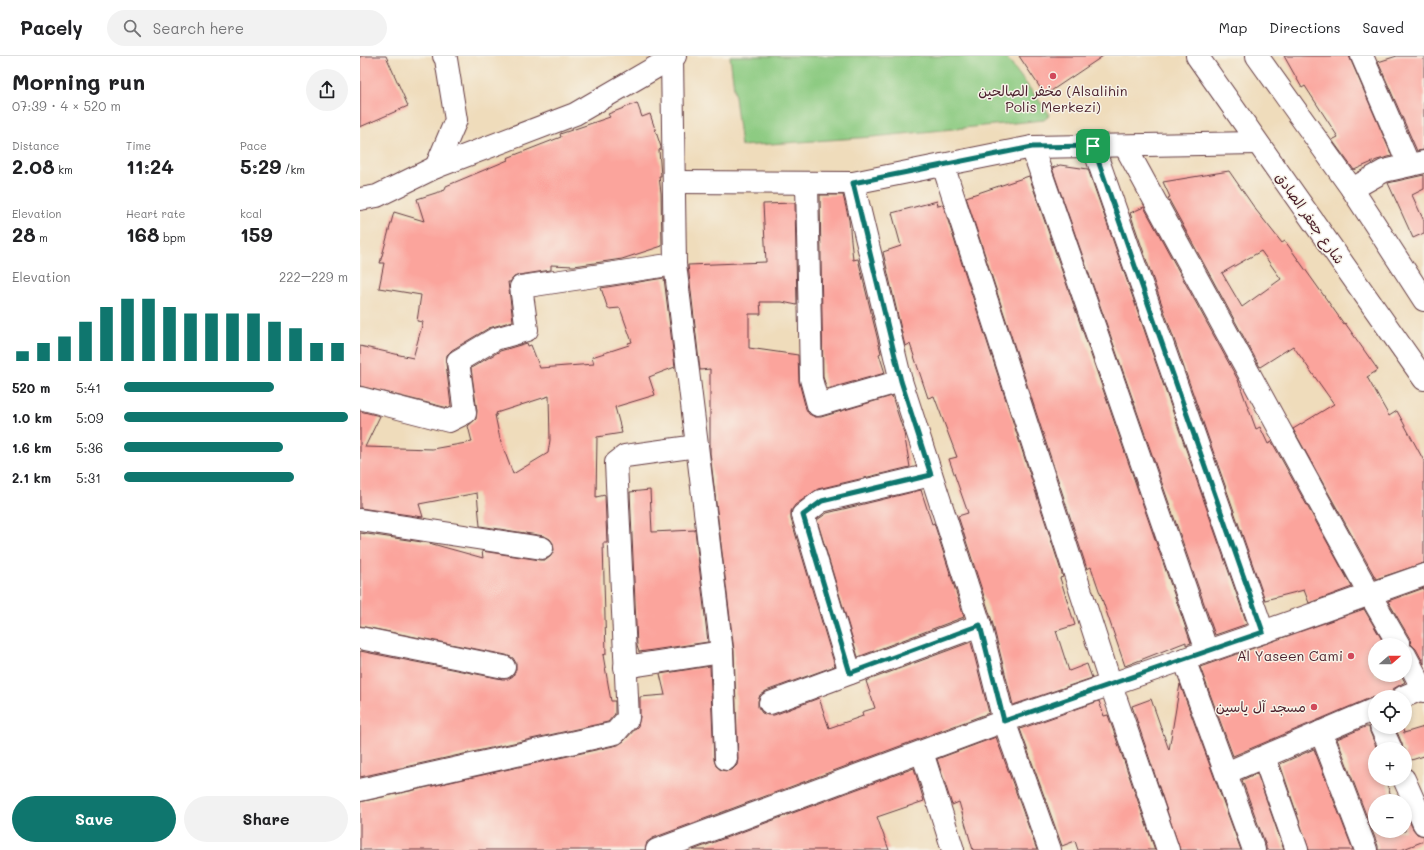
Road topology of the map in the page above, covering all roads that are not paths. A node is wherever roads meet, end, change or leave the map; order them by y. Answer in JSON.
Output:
{"nodes":[{"id":1,"x":444,"y":56,"type":"edge"},
{"id":2,"x":1196,"y":56,"type":"edge"},
{"id":3,"x":1257,"y":56,"type":"edge"},
{"id":4,"x":1362,"y":56,"type":"edge"},
{"id":5,"x":674,"y":57,"type":"edge"},
{"id":6,"x":1257,"y":143,"type":"junction"},
{"id":7,"x":1093,"y":146,"type":"junction"},
{"id":8,"x":1125,"y":146,"type":"junction"},
{"id":9,"x":1032,"y":147,"type":"junction"},
{"id":10,"x":1416,"y":164,"type":"edge"},
{"id":11,"x":943,"y":165,"type":"junction"},
{"id":12,"x":436,"y":167,"type":"junction"},
{"id":13,"x":674,"y":182,"type":"junction"},
{"id":14,"x":807,"y":183,"type":"junction"},
{"id":15,"x":853,"y":183,"type":"junction"},
{"id":16,"x":1352,"y":189,"type":"junction"},
{"id":17,"x":360,"y":200,"type":"edge"},
{"id":18,"x":675,"y":264,"type":"junction"},
{"id":19,"x":1424,"y":300,"type":"edge"},
{"id":20,"x":1424,"y":379,"type":"edge"},
{"id":21,"x":901,"y":381,"type":"junction"},
{"id":22,"x":360,"y":398,"type":"edge"},
{"id":23,"x":697,"y":446,"type":"junction"},
{"id":24,"x":931,"y":475,"type":"junction"},
{"id":25,"x":360,"y":520,"type":"edge"},
{"id":26,"x":542,"y":548,"type":"dead end"},
{"id":27,"x":1424,"y":574,"type":"edge"},
{"id":28,"x":1369,"y":593,"type":"junction"},
{"id":29,"x":980,"y":625,"type":"junction"},
{"id":30,"x":1263,"y":632,"type":"junction"},
{"id":31,"x":360,"y":638,"type":"edge"},
{"id":32,"x":1395,"y":638,"type":"edge"},
{"id":33,"x":1207,"y":651,"type":"junction"},
{"id":34,"x":722,"y":652,"type":"junction"},
{"id":35,"x":1184,"y":659,"type":"junction"},
{"id":36,"x":504,"y":667,"type":"dead end"},
{"id":37,"x":625,"y":667,"type":"junction"},
{"id":38,"x":1412,"y":668,"type":"edge"},
{"id":39,"x":850,"y":673,"type":"junction"},
{"id":40,"x":1111,"y":685,"type":"junction"},
{"id":41,"x":1424,"y":689,"type":"edge"},
{"id":42,"x":1412,"y":694,"type":"edge"},
{"id":43,"x":770,"y":703,"type":"dead end"},
{"id":44,"x":1368,"y":717,"type":"edge"},
{"id":45,"x":1004,"y":721,"type":"junction"},
{"id":46,"x":1321,"y":732,"type":"junction"},
{"id":47,"x":922,"y":752,"type":"junction"},
{"id":48,"x":1264,"y":757,"type":"junction"},
{"id":49,"x":726,"y":759,"type":"dead end"},
{"id":50,"x":1226,"y":773,"type":"junction"},
{"id":51,"x":1407,"y":786,"type":"edge"},
{"id":52,"x":360,"y":790,"type":"edge"},
{"id":53,"x":1424,"y":824,"type":"edge"},
{"id":54,"x":657,"y":850,"type":"edge"},
{"id":55,"x":953,"y":850,"type":"edge"},
{"id":56,"x":1050,"y":850,"type":"edge"},
{"id":57,"x":1168,"y":850,"type":"edge"},
{"id":58,"x":1254,"y":850,"type":"edge"},
{"id":59,"x":1297,"y":850,"type":"edge"},
{"id":60,"x":1366,"y":850,"type":"edge"}],
"edges":[{"from":1,"to":12,"type":"street"},
{"from":2,"to":6,"type":"street","name":"شارع جعفر الصادق"},
{"from":3,"to":16,"type":"street"},
{"from":4,"to":10,"type":"street"},
{"from":5,"to":12,"type":"street"},
{"from":5,"to":13,"type":"street"},
{"from":6,"to":8,"type":"street"},
{"from":6,"to":20,"type":"street","name":"شارع جعفر الصادق"},
{"from":7,"to":8,"type":"street"},
{"from":7,"to":9,"type":"street"},
{"from":7,"to":30,"type":"street"},
{"from":8,"to":28,"type":"street"},
{"from":9,"to":11,"type":"street"},
{"from":9,"to":33,"type":"street"},
{"from":10,"to":16,"type":"street"},
{"from":11,"to":15,"type":"street"},
{"from":11,"to":40,"type":"street"},
{"from":12,"to":17,"type":"street"},
{"from":13,"to":14,"type":"street"},
{"from":13,"to":18,"type":"street"},
{"from":14,"to":15,"type":"street"},
{"from":14,"to":21,"type":"street"},
{"from":15,"to":21,"type":"street"},
{"from":16,"to":19,"type":"street"},
{"from":18,"to":22,"type":"street"},
{"from":18,"to":23,"type":"street"},
{"from":21,"to":24,"type":"street"},
{"from":23,"to":34,"type":"street"},
{"from":23,"to":37,"type":"street"},
{"from":24,"to":29,"type":"street"},
{"from":24,"to":39,"type":"street"},
{"from":25,"to":26,"type":"street"},
{"from":27,"to":28,"type":"street"},
{"from":28,"to":30,"type":"street"},
{"from":28,"to":32,"type":"street"},
{"from":29,"to":39,"type":"street"},
{"from":29,"to":45,"type":"street"},
{"from":30,"to":33,"type":"street"},
{"from":31,"to":36,"type":"street"},
{"from":33,"to":35,"type":"street"},
{"from":34,"to":37,"type":"street"},
{"from":34,"to":49,"type":"street"},
{"from":35,"to":40,"type":"street"},
{"from":35,"to":50,"type":"street"},
{"from":37,"to":52,"type":"street"},
{"from":38,"to":41,"type":"street"},
{"from":39,"to":43,"type":"street"},
{"from":40,"to":45,"type":"street"},
{"from":40,"to":57,"type":"street"},
{"from":41,"to":42,"type":"street"},
{"from":44,"to":46,"type":"street"},
{"from":45,"to":47,"type":"street"},
{"from":45,"to":56,"type":"street"},
{"from":46,"to":48,"type":"street"},
{"from":46,"to":60,"type":"street"},
{"from":47,"to":54,"type":"street"},
{"from":47,"to":55,"type":"street"},
{"from":48,"to":50,"type":"street"},
{"from":48,"to":59,"type":"street"},
{"from":50,"to":58,"type":"street"},
{"from":51,"to":53,"type":"street"}]}
